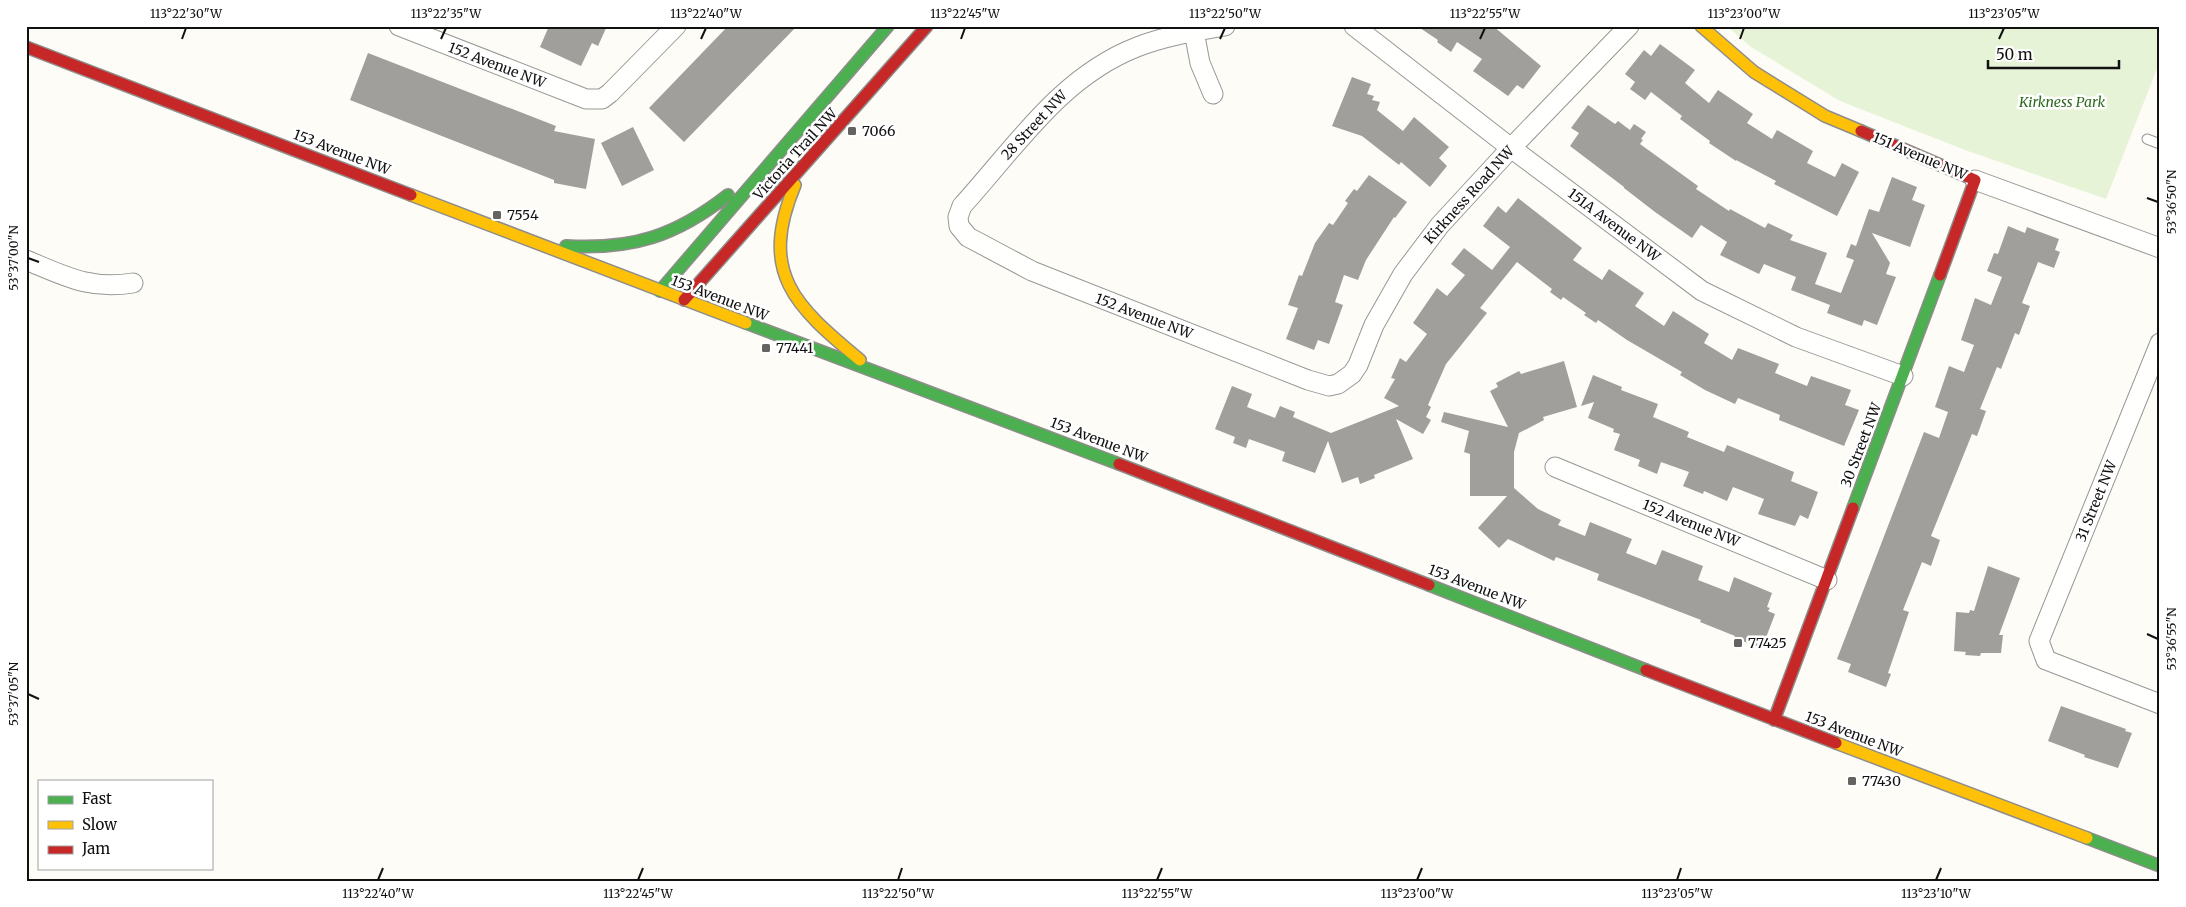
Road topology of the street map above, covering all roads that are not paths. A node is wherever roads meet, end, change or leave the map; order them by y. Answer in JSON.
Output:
{"nodes":[{"id":1,"x":398,"y":26,"type":"edge"},
{"id":2,"x":676,"y":26,"type":"edge"},
{"id":3,"x":888,"y":26,"type":"edge"},
{"id":4,"x":927,"y":26,"type":"edge"},
{"id":5,"x":1226,"y":26,"type":"edge"},
{"id":6,"x":1354,"y":26,"type":"edge"},
{"id":7,"x":1629,"y":26,"type":"edge"},
{"id":8,"x":1701,"y":26,"type":"edge"},
{"id":9,"x":1194,"y":29,"type":"edge"},
{"id":10,"x":26,"y":47,"type":"edge"},
{"id":11,"x":1213,"y":94,"type":"dead end"},
{"id":12,"x":2148,"y":139,"type":"dead end"},
{"id":13,"x":2160,"y":144,"type":"edge"},
{"id":14,"x":782,"y":148,"type":"junction"},
{"id":15,"x":1511,"y":148,"type":"junction"},
{"id":16,"x":803,"y":167,"type":"junction"},
{"id":17,"x":1975,"y":180,"type":"junction"},
{"id":18,"x":959,"y":226,"type":"joint"},
{"id":19,"x":531,"y":241,"type":"junction"},
{"id":20,"x":2160,"y":248,"type":"edge"},
{"id":21,"x":26,"y":260,"type":"edge"},
{"id":22,"x":132,"y":283,"type":"dead end"},
{"id":23,"x":660,"y":290,"type":"junction"},
{"id":24,"x":684,"y":300,"type":"junction"},
{"id":25,"x":2160,"y":343,"type":"edge"},
{"id":26,"x":873,"y":372,"type":"junction"},
{"id":27,"x":1903,"y":376,"type":"junction"},
{"id":28,"x":1338,"y":384,"type":"joint"},
{"id":29,"x":1554,"y":467,"type":"dead end"},
{"id":30,"x":1827,"y":580,"type":"junction"},
{"id":31,"x":2160,"y":704,"type":"edge"},
{"id":32,"x":1774,"y":720,"type":"junction"},
{"id":33,"x":2160,"y":866,"type":"edge"}],
"edges":[{"from":1,"to":2,"type":"street","name":"152 Avenue NW"},
{"from":3,"to":14,"type":"main road","name":"Victoria Trail NW"},
{"from":4,"to":16,"type":"main road","name":"Victoria Trail NW"},
{"from":5,"to":9,"type":"street","name":"28 Street NW"},
{"from":6,"to":15,"type":"street","name":"151A Avenue NW"},
{"from":7,"to":15,"type":"street","name":"Kirkness Road NW"},
{"from":8,"to":17,"type":"main road","name":"151 Avenue NW"},
{"from":9,"to":11,"type":"street"},
{"from":9,"to":18,"type":"street","name":"28 Street NW"},
{"from":10,"to":19,"type":"main road","name":"153 Avenue NW"},
{"from":12,"to":13,"type":"lane"},
{"from":14,"to":19,"type":"main road"},
{"from":14,"to":23,"type":"main road","name":"Victoria Trail NW"},
{"from":15,"to":27,"type":"street","name":"151A Avenue NW"},
{"from":15,"to":28,"type":"street","name":"Kirkness Road NW"},
{"from":16,"to":24,"type":"main road","name":"Victoria Trail NW"},
{"from":16,"to":26,"type":"main road"},
{"from":17,"to":20,"type":"street","name":"151 Avenue NW"},
{"from":17,"to":27,"type":"main road","name":"30 Street NW"},
{"from":18,"to":28,"type":"street","name":"152 Avenue NW"},
{"from":19,"to":23,"type":"main road","name":"153 Avenue NW"},
{"from":21,"to":22,"type":"street"},
{"from":23,"to":24,"type":"main road","name":"153 Avenue NW"},
{"from":24,"to":26,"type":"main road","name":"153 Avenue NW"},
{"from":25,"to":31,"type":"street","name":"31 Street NW"},
{"from":26,"to":32,"type":"main road","name":"153 Avenue NW"},
{"from":27,"to":30,"type":"main road","name":"30 Street NW"},
{"from":29,"to":30,"type":"street","name":"152 Avenue NW"},
{"from":30,"to":32,"type":"main road","name":"30 Street NW"},
{"from":32,"to":33,"type":"main road","name":"153 Avenue NW"}]}
